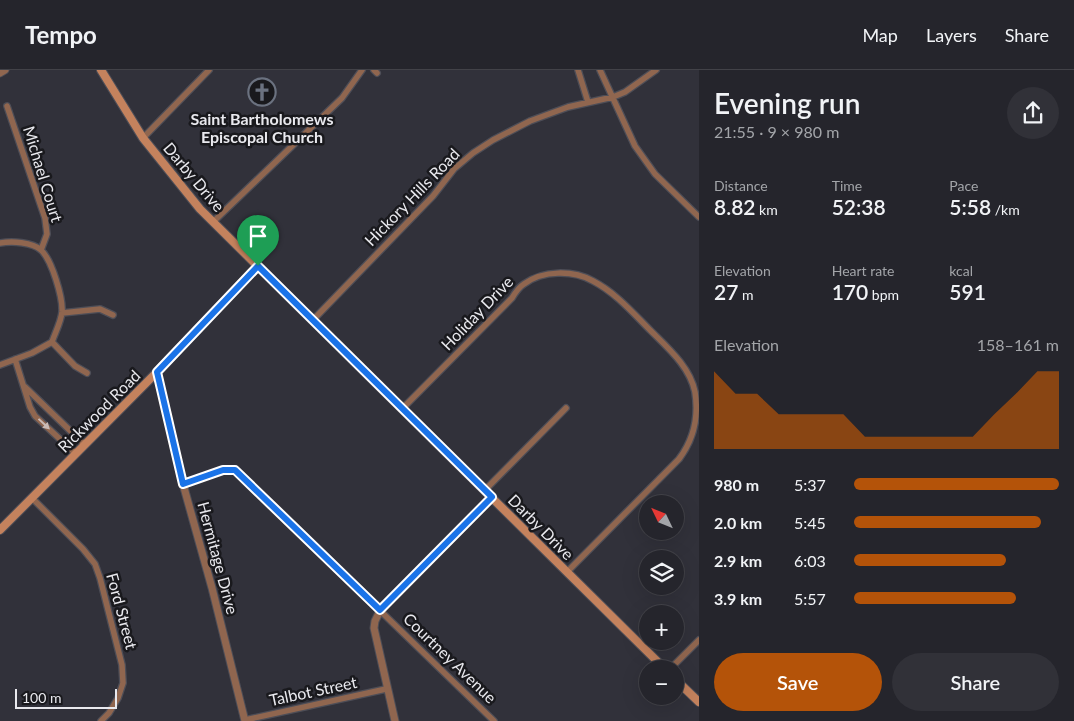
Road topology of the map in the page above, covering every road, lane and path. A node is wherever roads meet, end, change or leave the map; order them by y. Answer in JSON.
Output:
{"nodes":[{"id":1,"x":5,"y":70,"type":"edge"},
{"id":2,"x":101,"y":70,"type":"edge"},
{"id":3,"x":209,"y":70,"type":"edge"},
{"id":4,"x":362,"y":70,"type":"edge"},
{"id":5,"x":578,"y":70,"type":"edge"},
{"id":6,"x":600,"y":70,"type":"edge"},
{"id":7,"x":656,"y":70,"type":"edge"},
{"id":8,"x":0,"y":73,"type":"edge"},
{"id":9,"x":613,"y":97,"type":"junction"},
{"id":10,"x":588,"y":102,"type":"junction"},
{"id":11,"x":7,"y":106,"type":"dead end"},
{"id":12,"x":143,"y":138,"type":"junction"},
{"id":13,"x":698,"y":215,"type":"edge"},
{"id":14,"x":213,"y":222,"type":"junction"},
{"id":15,"x":0,"y":243,"type":"edge"},
{"id":16,"x":41,"y":250,"type":"junction"},
{"id":17,"x":258,"y":266,"type":"junction"},
{"id":18,"x":62,"y":313,"type":"junction"},
{"id":19,"x":112,"y":315,"type":"dead end"},
{"id":20,"x":313,"y":320,"type":"junction"},
{"id":21,"x":52,"y":342,"type":"junction"},
{"id":22,"x":15,"y":359,"type":"junction"},
{"id":23,"x":0,"y":365,"type":"edge"},
{"id":24,"x":157,"y":372,"type":"junction"},
{"id":25,"x":87,"y":374,"type":"dead end"},
{"id":26,"x":25,"y":387,"type":"junction"},
{"id":27,"x":566,"y":408,"type":"dead end"},
{"id":28,"x":402,"y":409,"type":"junction"},
{"id":29,"x":84,"y":444,"type":"junction"},
{"id":30,"x":75,"y":453,"type":"junction"},
{"id":31,"x":183,"y":484,"type":"junction"},
{"id":32,"x":485,"y":490,"type":"junction"},
{"id":33,"x":492,"y":497,"type":"junction"},
{"id":34,"x":32,"y":498,"type":"junction"},
{"id":35,"x":0,"y":530,"type":"edge"},
{"id":36,"x":567,"y":572,"type":"junction"},
{"id":37,"x":380,"y":610,"type":"junction"},
{"id":38,"x":699,"y":640,"type":"edge"},
{"id":39,"x":656,"y":660,"type":"edge"},
{"id":40,"x":679,"y":660,"type":"edge"},
{"id":41,"x":684,"y":688,"type":"edge"},
{"id":42,"x":386,"y":689,"type":"junction"},
{"id":43,"x":699,"y":702,"type":"edge"},
{"id":44,"x":101,"y":721,"type":"edge"},
{"id":45,"x":245,"y":721,"type":"edge"},
{"id":46,"x":395,"y":721,"type":"edge"},
{"id":47,"x":494,"y":721,"type":"edge"}],
"edges":[{"from":1,"to":8,"type":"street"},
{"from":2,"to":12,"type":"main road","name":"Darby Drive"},
{"from":3,"to":12,"type":"street"},
{"from":4,"to":14,"type":"street"},
{"from":5,"to":10,"type":"street"},
{"from":6,"to":9,"type":"street"},
{"from":7,"to":9,"type":"street","name":"Hickory Hills Road"},
{"from":9,"to":10,"type":"street","name":"Hickory Hills Road"},
{"from":9,"to":13,"type":"street"},
{"from":10,"to":20,"type":"street","name":"Hickory Hills Road"},
{"from":11,"to":16,"type":"street","name":"Michael Court"},
{"from":12,"to":14,"type":"main road","name":"Darby Drive"},
{"from":14,"to":17,"type":"main road","name":"Darby Drive"},
{"from":15,"to":16,"type":"street"},
{"from":16,"to":18,"type":"street"},
{"from":17,"to":20,"type":"main road","name":"Darby Drive"},
{"from":17,"to":24,"type":"main road","name":"Rickwood Road"},
{"from":18,"to":19,"type":"street"},
{"from":18,"to":21,"type":"street"},
{"from":20,"to":28,"type":"main road","name":"Darby Drive"},
{"from":21,"to":22,"type":"street"},
{"from":21,"to":25,"type":"street"},
{"from":22,"to":23,"type":"street"},
{"from":22,"to":26,"type":"street"},
{"from":24,"to":29,"type":"main road","name":"Rickwood Road"},
{"from":24,"to":31,"type":"street","name":"Hermitage Drive"},
{"from":26,"to":29,"type":"street"},
{"from":26,"to":30,"type":"street","one_way":true},
{"from":27,"to":32,"type":"street"},
{"from":28,"to":32,"type":"main road","name":"Darby Drive"},
{"from":28,"to":36,"type":"street","name":"Holiday Drive"},
{"from":29,"to":30,"type":"main road","name":"Rickwood Road"},
{"from":30,"to":34,"type":"main road","name":"Rickwood Road"},
{"from":31,"to":37,"type":"street","name":"Courtney Avenue"},
{"from":31,"to":45,"type":"street","name":"Hermitage Drive"},
{"from":32,"to":33,"type":"main road","name":"Darby Drive"},
{"from":33,"to":36,"type":"main road","name":"Darby Drive"},
{"from":33,"to":37,"type":"street"},
{"from":34,"to":35,"type":"main road","name":"Rickwood Road"},
{"from":34,"to":44,"type":"street","name":"Ford Street"},
{"from":36,"to":39,"type":"main road","name":"Darby Drive"},
{"from":37,"to":42,"type":"street"},
{"from":37,"to":47,"type":"street","name":"Courtney Avenue"},
{"from":38,"to":40,"type":"street"},
{"from":41,"to":43,"type":"main road"},
{"from":42,"to":45,"type":"street","name":"Talbot Street"},
{"from":42,"to":46,"type":"street"}]}
